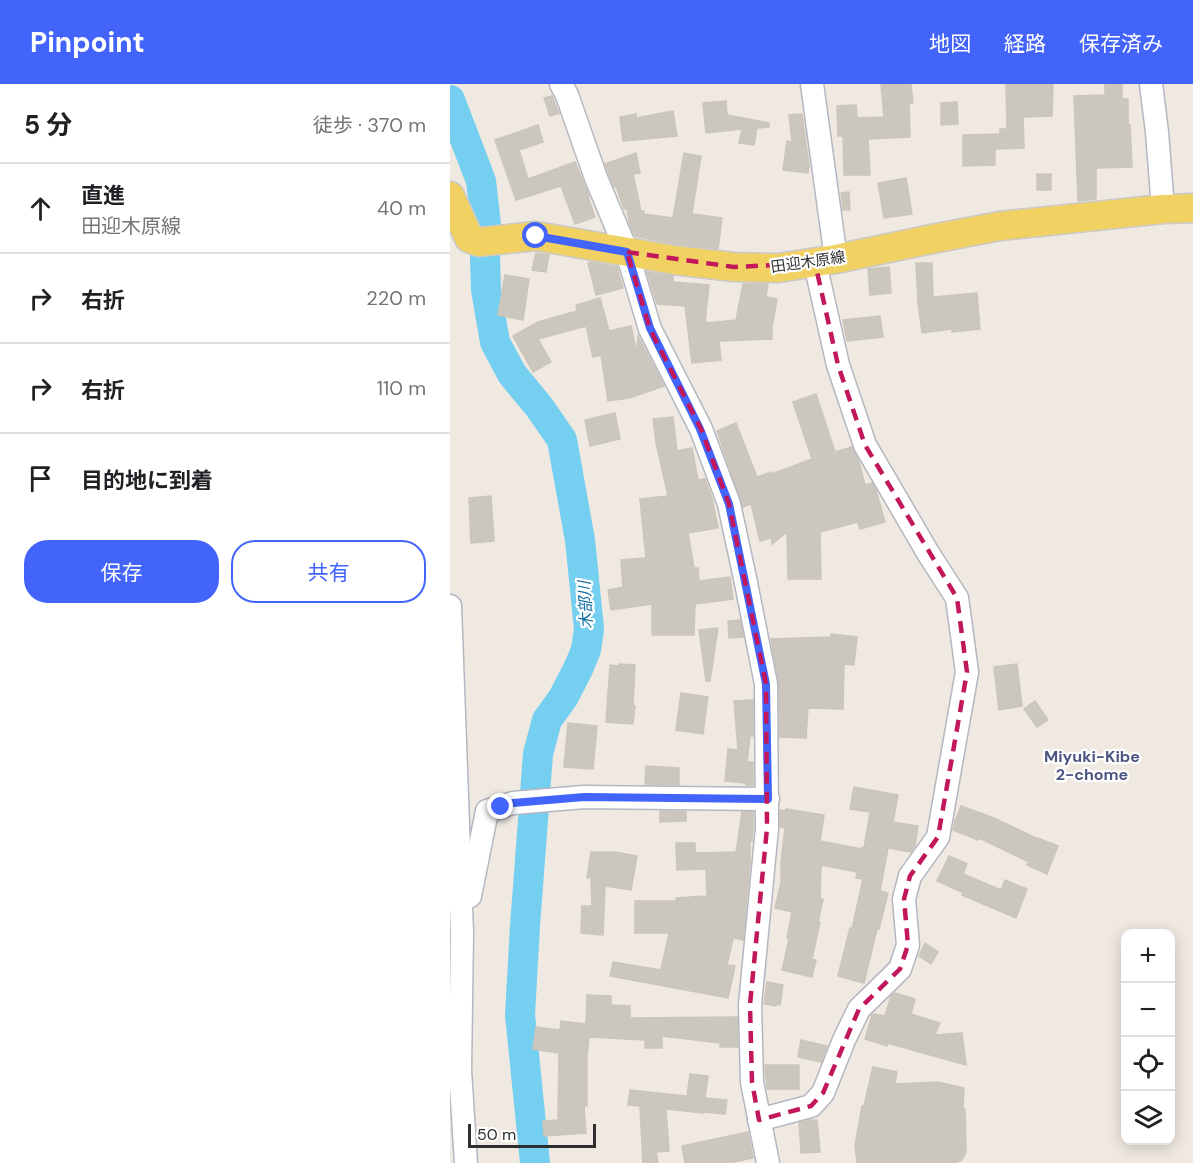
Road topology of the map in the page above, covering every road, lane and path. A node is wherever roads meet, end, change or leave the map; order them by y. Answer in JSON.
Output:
{"nodes":[{"id":1,"x":561,"y":84,"type":"edge"},
{"id":2,"x":812,"y":84,"type":"edge"},
{"id":3,"x":1151,"y":84,"type":"edge"},
{"id":4,"x":450,"y":196,"type":"edge"},
{"id":5,"x":1193,"y":208,"type":"edge"},
{"id":6,"x":1163,"y":209,"type":"junction"},
{"id":7,"x":627,"y":252,"type":"junction"},
{"id":8,"x":825,"y":261,"type":"junction"},
{"id":9,"x":450,"y":606,"type":"edge"},
{"id":10,"x":768,"y":799,"type":"junction"},
{"id":11,"x":462,"y":933,"type":"junction"},
{"id":12,"x":759,"y":1120,"type":"junction"},
{"id":13,"x":466,"y":1163,"type":"edge"},
{"id":14,"x":768,"y":1163,"type":"edge"}],
"edges":[{"from":1,"to":7,"type":"street"},
{"from":2,"to":8,"type":"street"},
{"from":3,"to":6,"type":"street"},
{"from":4,"to":7,"type":"main road","name":"田迎木原線"},
{"from":5,"to":6,"type":"main road","name":"田迎木原線"},
{"from":6,"to":8,"type":"main road","name":"田迎木原線"},
{"from":7,"to":8,"type":"main road","name":"田迎木原線"},
{"from":7,"to":10,"type":"street"},
{"from":8,"to":12,"type":"street"},
{"from":9,"to":11,"type":"street"},
{"from":10,"to":11,"type":"street"},
{"from":10,"to":12,"type":"street"},
{"from":11,"to":13,"type":"street"},
{"from":12,"to":14,"type":"street"}]}
